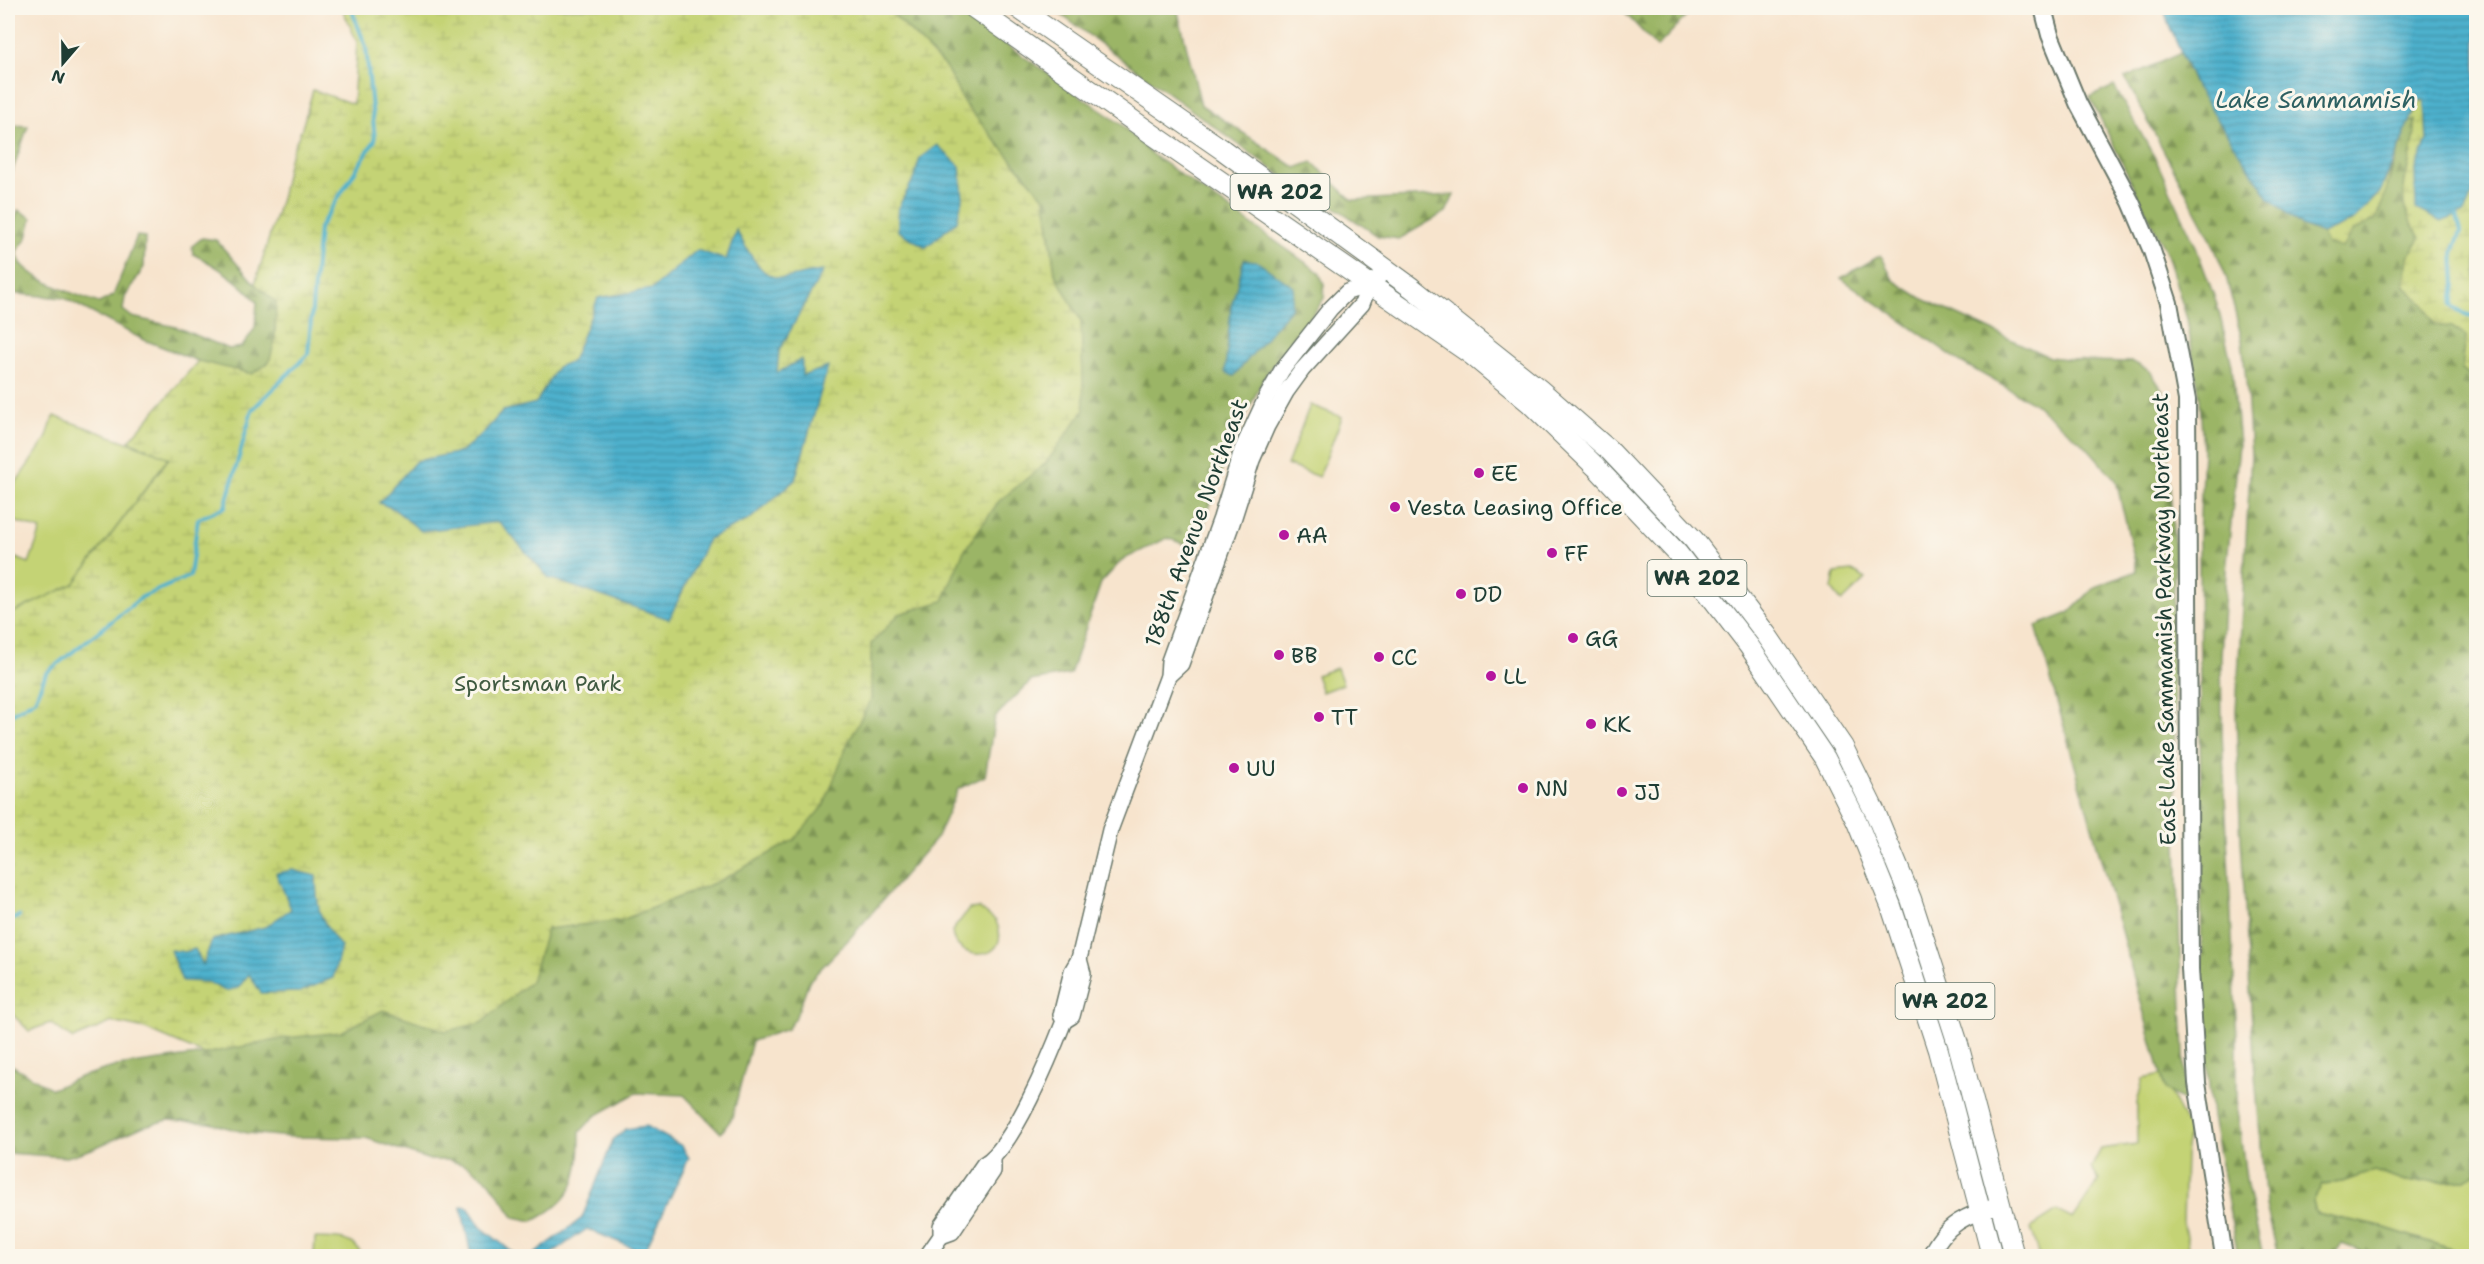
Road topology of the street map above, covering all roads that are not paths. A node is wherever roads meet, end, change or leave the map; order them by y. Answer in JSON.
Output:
{"nodes":[{"id":1,"x":974,"y":8,"type":"edge"},
{"id":2,"x":1018,"y":8,"type":"edge"},
{"id":3,"x":2043,"y":8,"type":"edge"},
{"id":4,"x":1388,"y":269,"type":"junction"},
{"id":5,"x":1369,"y":285,"type":"junction"},
{"id":6,"x":2000,"y":1205,"type":"junction"},
{"id":7,"x":1979,"y":1211,"type":"junction"},
{"id":8,"x":927,"y":1257,"type":"edge"},
{"id":9,"x":1930,"y":1257,"type":"edge"},
{"id":10,"x":1992,"y":1257,"type":"edge"},
{"id":11,"x":2014,"y":1257,"type":"edge"},
{"id":12,"x":2224,"y":1257,"type":"edge"}],
"edges":[{"from":1,"to":5,"type":"main road","number":"WA 202"},
{"from":2,"to":4,"type":"main road","number":"WA 202"},
{"from":3,"to":12,"type":"main road","name":"East Lake Sammamish Parkway Northeast"},
{"from":4,"to":5,"type":"street","name":"188th Avenue Northeast"},
{"from":4,"to":6,"type":"main road","number":"WA 202"},
{"from":5,"to":7,"type":"main road","number":"WA 202"},
{"from":5,"to":8,"type":"street","name":"188th Avenue Northeast"},
{"from":6,"to":7,"type":"street"},
{"from":6,"to":11,"type":"main road","number":"WA 202"},
{"from":7,"to":9,"type":"street"},
{"from":7,"to":10,"type":"main road","number":"WA 202"}]}
